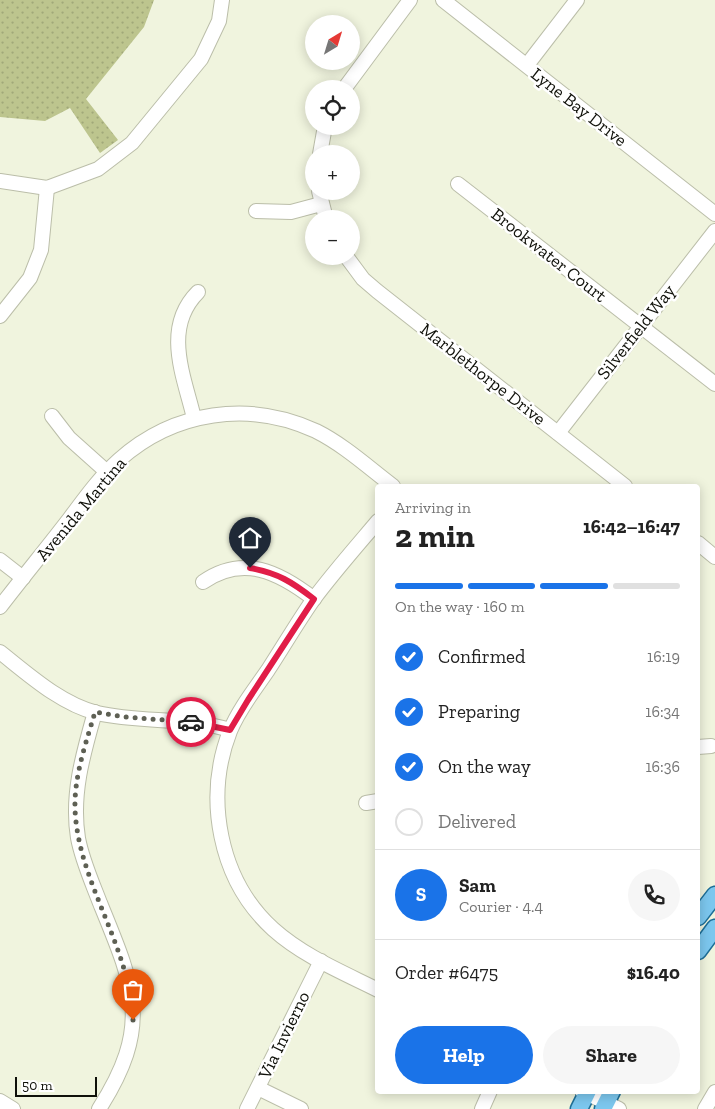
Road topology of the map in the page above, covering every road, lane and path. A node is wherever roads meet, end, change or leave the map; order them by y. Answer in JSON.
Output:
{"nodes":[{"id":1,"x":222,"y":0,"type":"edge"},
{"id":2,"x":410,"y":0,"type":"edge"},
{"id":3,"x":443,"y":0,"type":"edge"},
{"id":4,"x":577,"y":0,"type":"edge"},
{"id":5,"x":527,"y":65,"type":"junction"},
{"id":6,"x":351,"y":80,"type":"edge"},
{"id":7,"x":0,"y":181,"type":"edge"},
{"id":8,"x":458,"y":184,"type":"dead end"},
{"id":9,"x":47,"y":188,"type":"junction"},
{"id":10,"x":316,"y":200,"type":"edge"},
{"id":11,"x":256,"y":211,"type":"dead end"},
{"id":12,"x":715,"y":214,"type":"edge"},
{"id":13,"x":715,"y":231,"type":"edge"},
{"id":14,"x":353,"y":265,"type":"edge"},
{"id":15,"x":198,"y":292,"type":"dead end"},
{"id":16,"x":0,"y":316,"type":"edge"},
{"id":17,"x":641,"y":326,"type":"junction"},
{"id":18,"x":715,"y":384,"type":"edge"},
{"id":19,"x":52,"y":416,"type":"dead end"},
{"id":20,"x":194,"y":418,"type":"junction"},
{"id":21,"x":558,"y":433,"type":"junction"},
{"id":22,"x":106,"y":472,"type":"junction"},
{"id":23,"x":390,"y":484,"type":"edge"},
{"id":24,"x":623,"y":484,"type":"edge"},
{"id":25,"x":375,"y":525,"type":"edge"},
{"id":26,"x":700,"y":545,"type":"edge"},
{"id":27,"x":715,"y":557,"type":"edge"},
{"id":28,"x":0,"y":560,"type":"edge"},
{"id":29,"x":23,"y":578,"type":"junction"},
{"id":30,"x":203,"y":582,"type":"dead end"},
{"id":31,"x":314,"y":599,"type":"junction"},
{"id":32,"x":0,"y":607,"type":"edge"},
{"id":33,"x":0,"y":652,"type":"edge"},
{"id":34,"x":95,"y":712,"type":"junction"},
{"id":35,"x":230,"y":730,"type":"junction"},
{"id":36,"x":715,"y":895,"type":"edge"},
{"id":37,"x":700,"y":914,"type":"edge"},
{"id":38,"x":715,"y":928,"type":"edge"},
{"id":39,"x":700,"y":949,"type":"edge"},
{"id":40,"x":321,"y":961,"type":"junction"},
{"id":41,"x":375,"y":988,"type":"edge"},
{"id":42,"x":258,"y":1088,"type":"junction"},
{"id":43,"x":715,"y":1092,"type":"edge"},
{"id":44,"x":489,"y":1094,"type":"edge"},
{"id":45,"x":584,"y":1094,"type":"edge"},
{"id":46,"x":590,"y":1094,"type":"edge"},
{"id":47,"x":0,"y":1101,"type":"edge"},
{"id":48,"x":610,"y":1103,"type":"edge"},
{"id":49,"x":13,"y":1109,"type":"edge"},
{"id":50,"x":99,"y":1109,"type":"edge"},
{"id":51,"x":247,"y":1109,"type":"edge"},
{"id":52,"x":301,"y":1109,"type":"edge"},
{"id":53,"x":482,"y":1109,"type":"edge"},
{"id":54,"x":579,"y":1109,"type":"edge"},
{"id":55,"x":705,"y":1109,"type":"edge"}],
"edges":[{"from":1,"to":9,"type":"street"},
{"from":2,"to":6,"type":"street"},
{"from":3,"to":5,"type":"street","name":"Lyne Bay Drive"},
{"from":4,"to":5,"type":"street"},
{"from":5,"to":12,"type":"street","name":"Lyne Bay Drive"},
{"from":7,"to":9,"type":"street"},
{"from":8,"to":17,"type":"street","name":"Brookwater Court"},
{"from":9,"to":16,"type":"street"},
{"from":10,"to":11,"type":"street"},
{"from":13,"to":17,"type":"street","name":"Silverfield Way"},
{"from":14,"to":21,"type":"street","name":"Marblethorpe Drive"},
{"from":15,"to":20,"type":"street"},
{"from":17,"to":18,"type":"street","name":"Brookwater Court"},
{"from":17,"to":21,"type":"street","name":"Silverfield Way"},
{"from":19,"to":22,"type":"street"},
{"from":20,"to":22,"type":"street","name":"Avenida Martina"},
{"from":20,"to":23,"type":"street","name":"Avenida Martina"},
{"from":21,"to":24,"type":"street","name":"Marblethorpe Drive"},
{"from":22,"to":29,"type":"street","name":"Avenida Martina"},
{"from":25,"to":31,"type":"street"},
{"from":26,"to":27,"type":"street"},
{"from":28,"to":29,"type":"street"},
{"from":29,"to":32,"type":"street","name":"Avenida Martina"},
{"from":30,"to":31,"type":"street"},
{"from":31,"to":35,"type":"street"},
{"from":33,"to":34,"type":"street"},
{"from":34,"to":35,"type":"street"},
{"from":34,"to":50,"type":"street"},
{"from":35,"to":40,"type":"street"},
{"from":36,"to":37,"type":"main road"},
{"from":38,"to":39,"type":"main road"},
{"from":40,"to":41,"type":"street"},
{"from":40,"to":42,"type":"street","name":"Via Invierno"},
{"from":42,"to":51,"type":"street","name":"Via Invierno"},
{"from":42,"to":52,"type":"street"},
{"from":43,"to":55,"type":"street"},
{"from":44,"to":53,"type":"street"},
{"from":45,"to":54,"type":"main road"},
{"from":46,"to":48,"type":"street"},
{"from":47,"to":49,"type":"street"}]}
